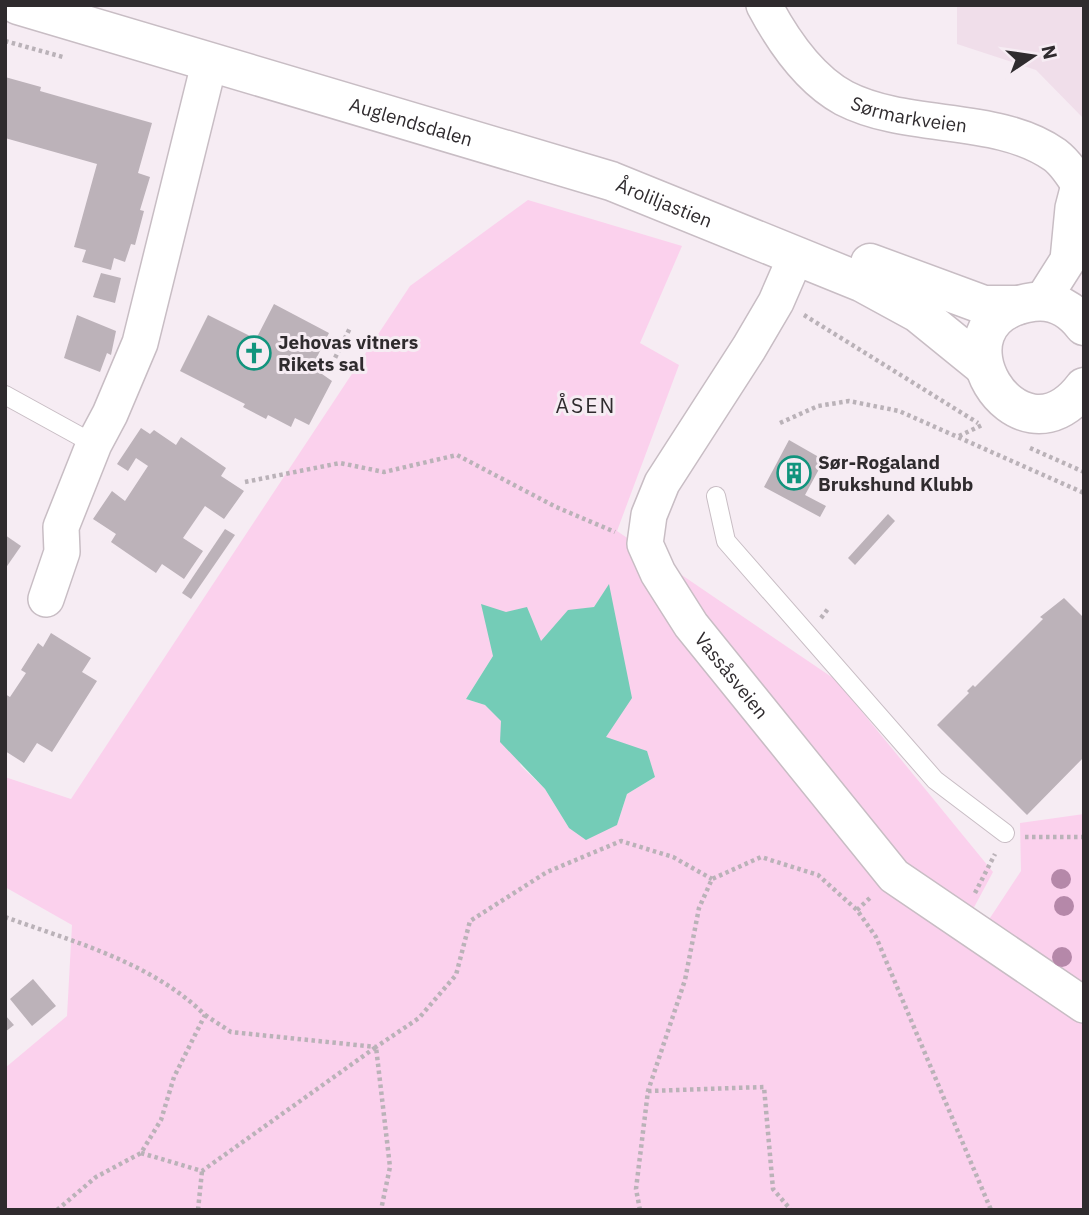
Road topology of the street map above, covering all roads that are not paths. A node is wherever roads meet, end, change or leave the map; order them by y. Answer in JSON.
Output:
{"nodes":[{"id":1,"x":18,"y":5,"type":"edge"},
{"id":2,"x":764,"y":5,"type":"edge"},
{"id":3,"x":209,"y":64,"type":"junction"},
{"id":4,"x":611,"y":181,"type":"junction"},
{"id":5,"x":1081,"y":189,"type":"edge"},
{"id":6,"x":796,"y":256,"type":"junction"},
{"id":7,"x":1030,"y":303,"type":"junction"},
{"id":8,"x":1083,"y":323,"type":"edge"},
{"id":9,"x":982,"y":365,"type":"junction"},
{"id":10,"x":5,"y":395,"type":"edge"},
{"id":11,"x":1075,"y":404,"type":"edge"},
{"id":12,"x":94,"y":444,"type":"junction"},
{"id":13,"x":716,"y":496,"type":"dead end"},
{"id":14,"x":46,"y":599,"type":"dead end"},
{"id":15,"x":1005,"y":833,"type":"road end"},
{"id":16,"x":1084,"y":1005,"type":"edge"}],
"edges":[{"from":1,"to":3,"type":"main road","name":"Auglendsdalen"},
{"from":2,"to":5,"type":"street","name":"Sørmarkveien"},
{"from":3,"to":4,"type":"main road","name":"Auglendsdalen"},
{"from":3,"to":12,"type":"street"},
{"from":4,"to":6,"type":"main road","name":"Åroliljastien"},
{"from":4,"to":7,"type":"main road","name":"Åroliljastien"},
{"from":5,"to":7,"type":"street","name":"Sørmarkveien"},
{"from":6,"to":9,"type":"main road","name":"Åroliljastien"},
{"from":6,"to":16,"type":"street","name":"Vassåsveien"},
{"from":7,"to":8,"type":"main road"},
{"from":7,"to":9,"type":"main road"},
{"from":9,"to":11,"type":"main road"},
{"from":10,"to":12,"type":"lane"},
{"from":12,"to":14,"type":"street"},
{"from":13,"to":15,"type":"lane"}]}
